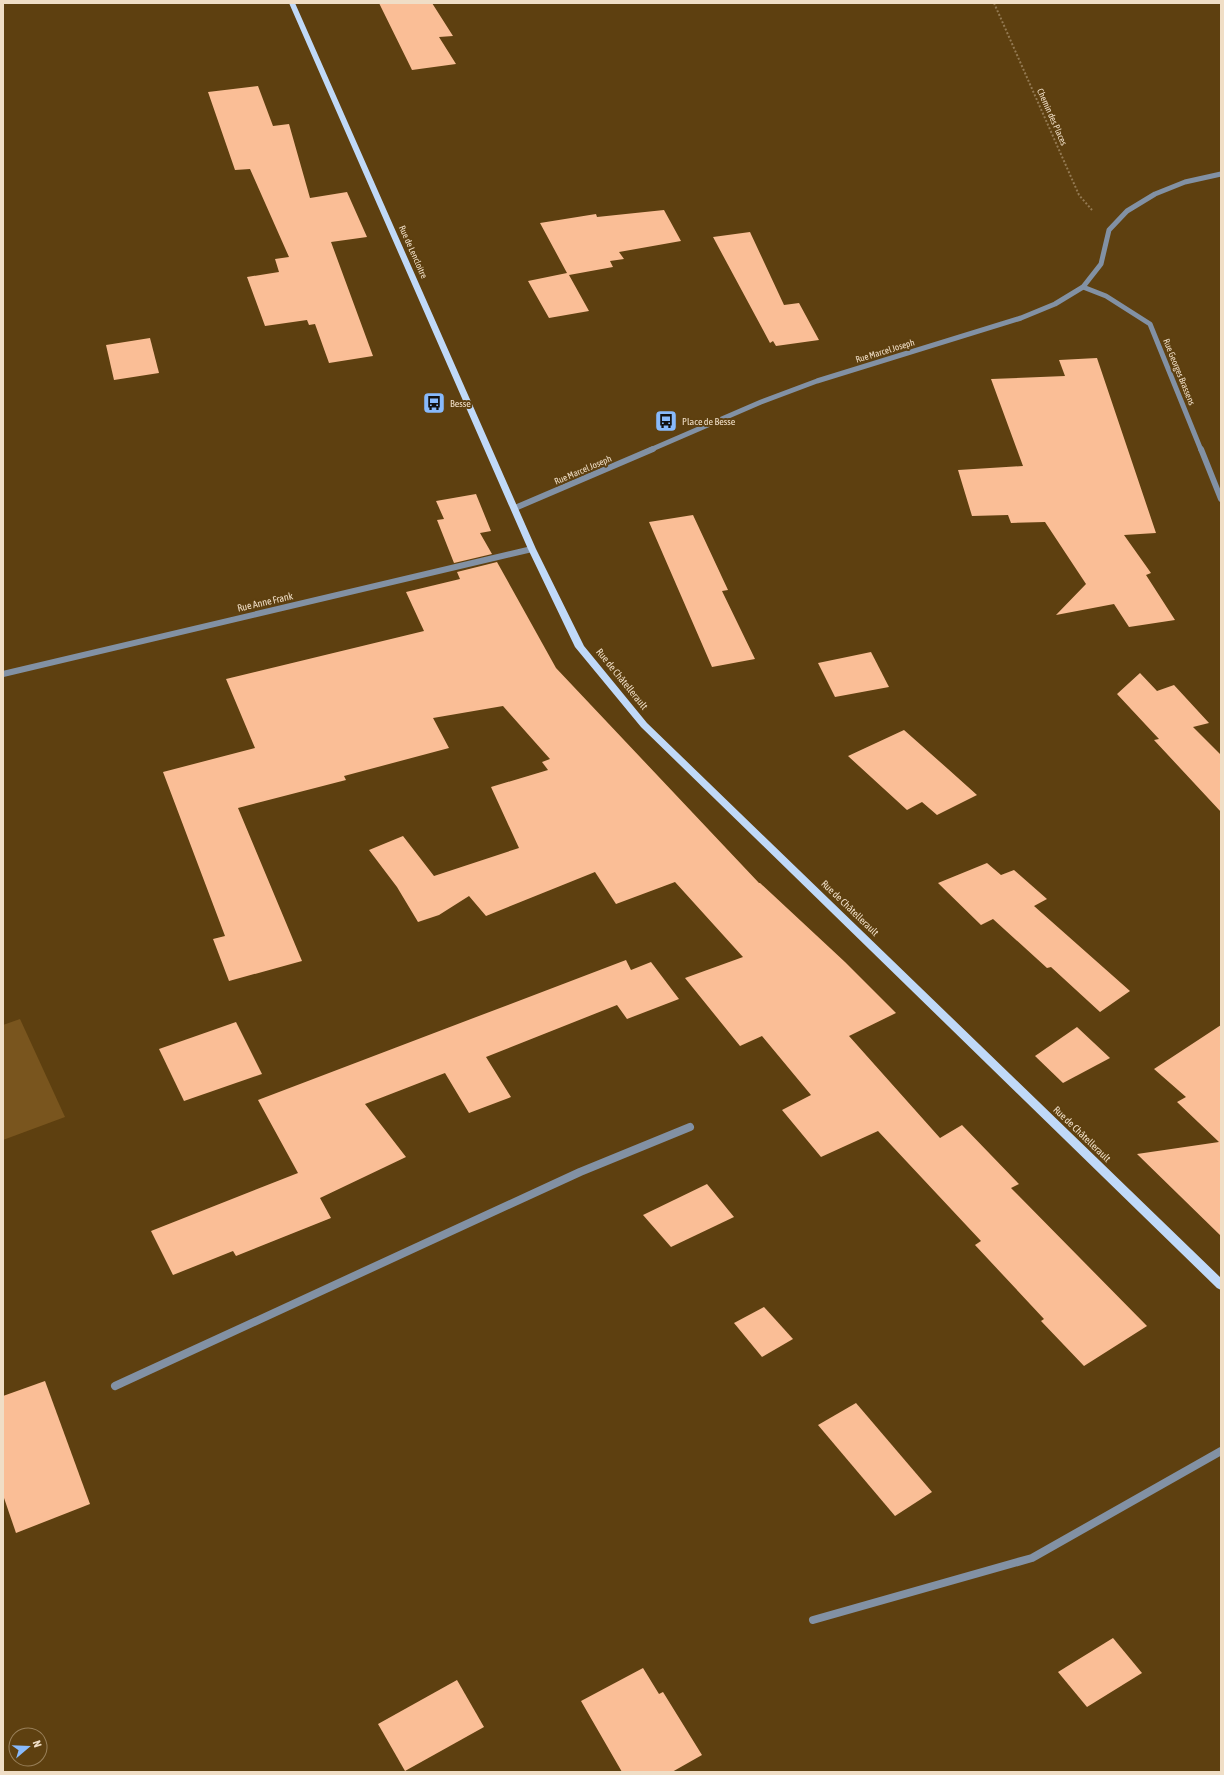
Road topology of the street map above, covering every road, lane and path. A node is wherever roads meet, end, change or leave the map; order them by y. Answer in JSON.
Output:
{"nodes":[{"id":1,"x":292,"y":3,"type":"edge"},
{"id":2,"x":994,"y":3,"type":"edge"},
{"id":3,"x":1221,"y":174,"type":"edge"},
{"id":4,"x":1109,"y":230,"type":"junction"},
{"id":5,"x":1082,"y":287,"type":"junction"},
{"id":6,"x":1221,"y":499,"type":"edge"},
{"id":7,"x":515,"y":508,"type":"junction"},
{"id":8,"x":532,"y":549,"type":"junction"},
{"id":9,"x":3,"y":674,"type":"edge"},
{"id":10,"x":690,"y":1127,"type":"dead end"},
{"id":11,"x":1221,"y":1285,"type":"edge"},
{"id":12,"x":115,"y":1386,"type":"dead end"},
{"id":13,"x":1221,"y":1451,"type":"edge"},
{"id":14,"x":814,"y":1620,"type":"dead end"}],
"edges":[{"from":1,"to":7,"type":"main road","name":"Rue de Lencloitre"},
{"from":2,"to":4,"type":"path","name":"Chemin des Places"},
{"from":3,"to":4,"type":"street"},
{"from":4,"to":5,"type":"street","name":"Rue Marcel Joseph"},
{"from":5,"to":6,"type":"street","name":"Rue Georges Brassens"},
{"from":5,"to":7,"type":"street","name":"Rue Marcel Joseph"},
{"from":7,"to":8,"type":"main road","name":"Rue de Châtellerault"},
{"from":8,"to":9,"type":"street","name":"Rue Anne Frank"},
{"from":8,"to":11,"type":"main road","name":"Rue de Châtellerault"},
{"from":10,"to":12,"type":"street"},
{"from":13,"to":14,"type":"street"}]}
